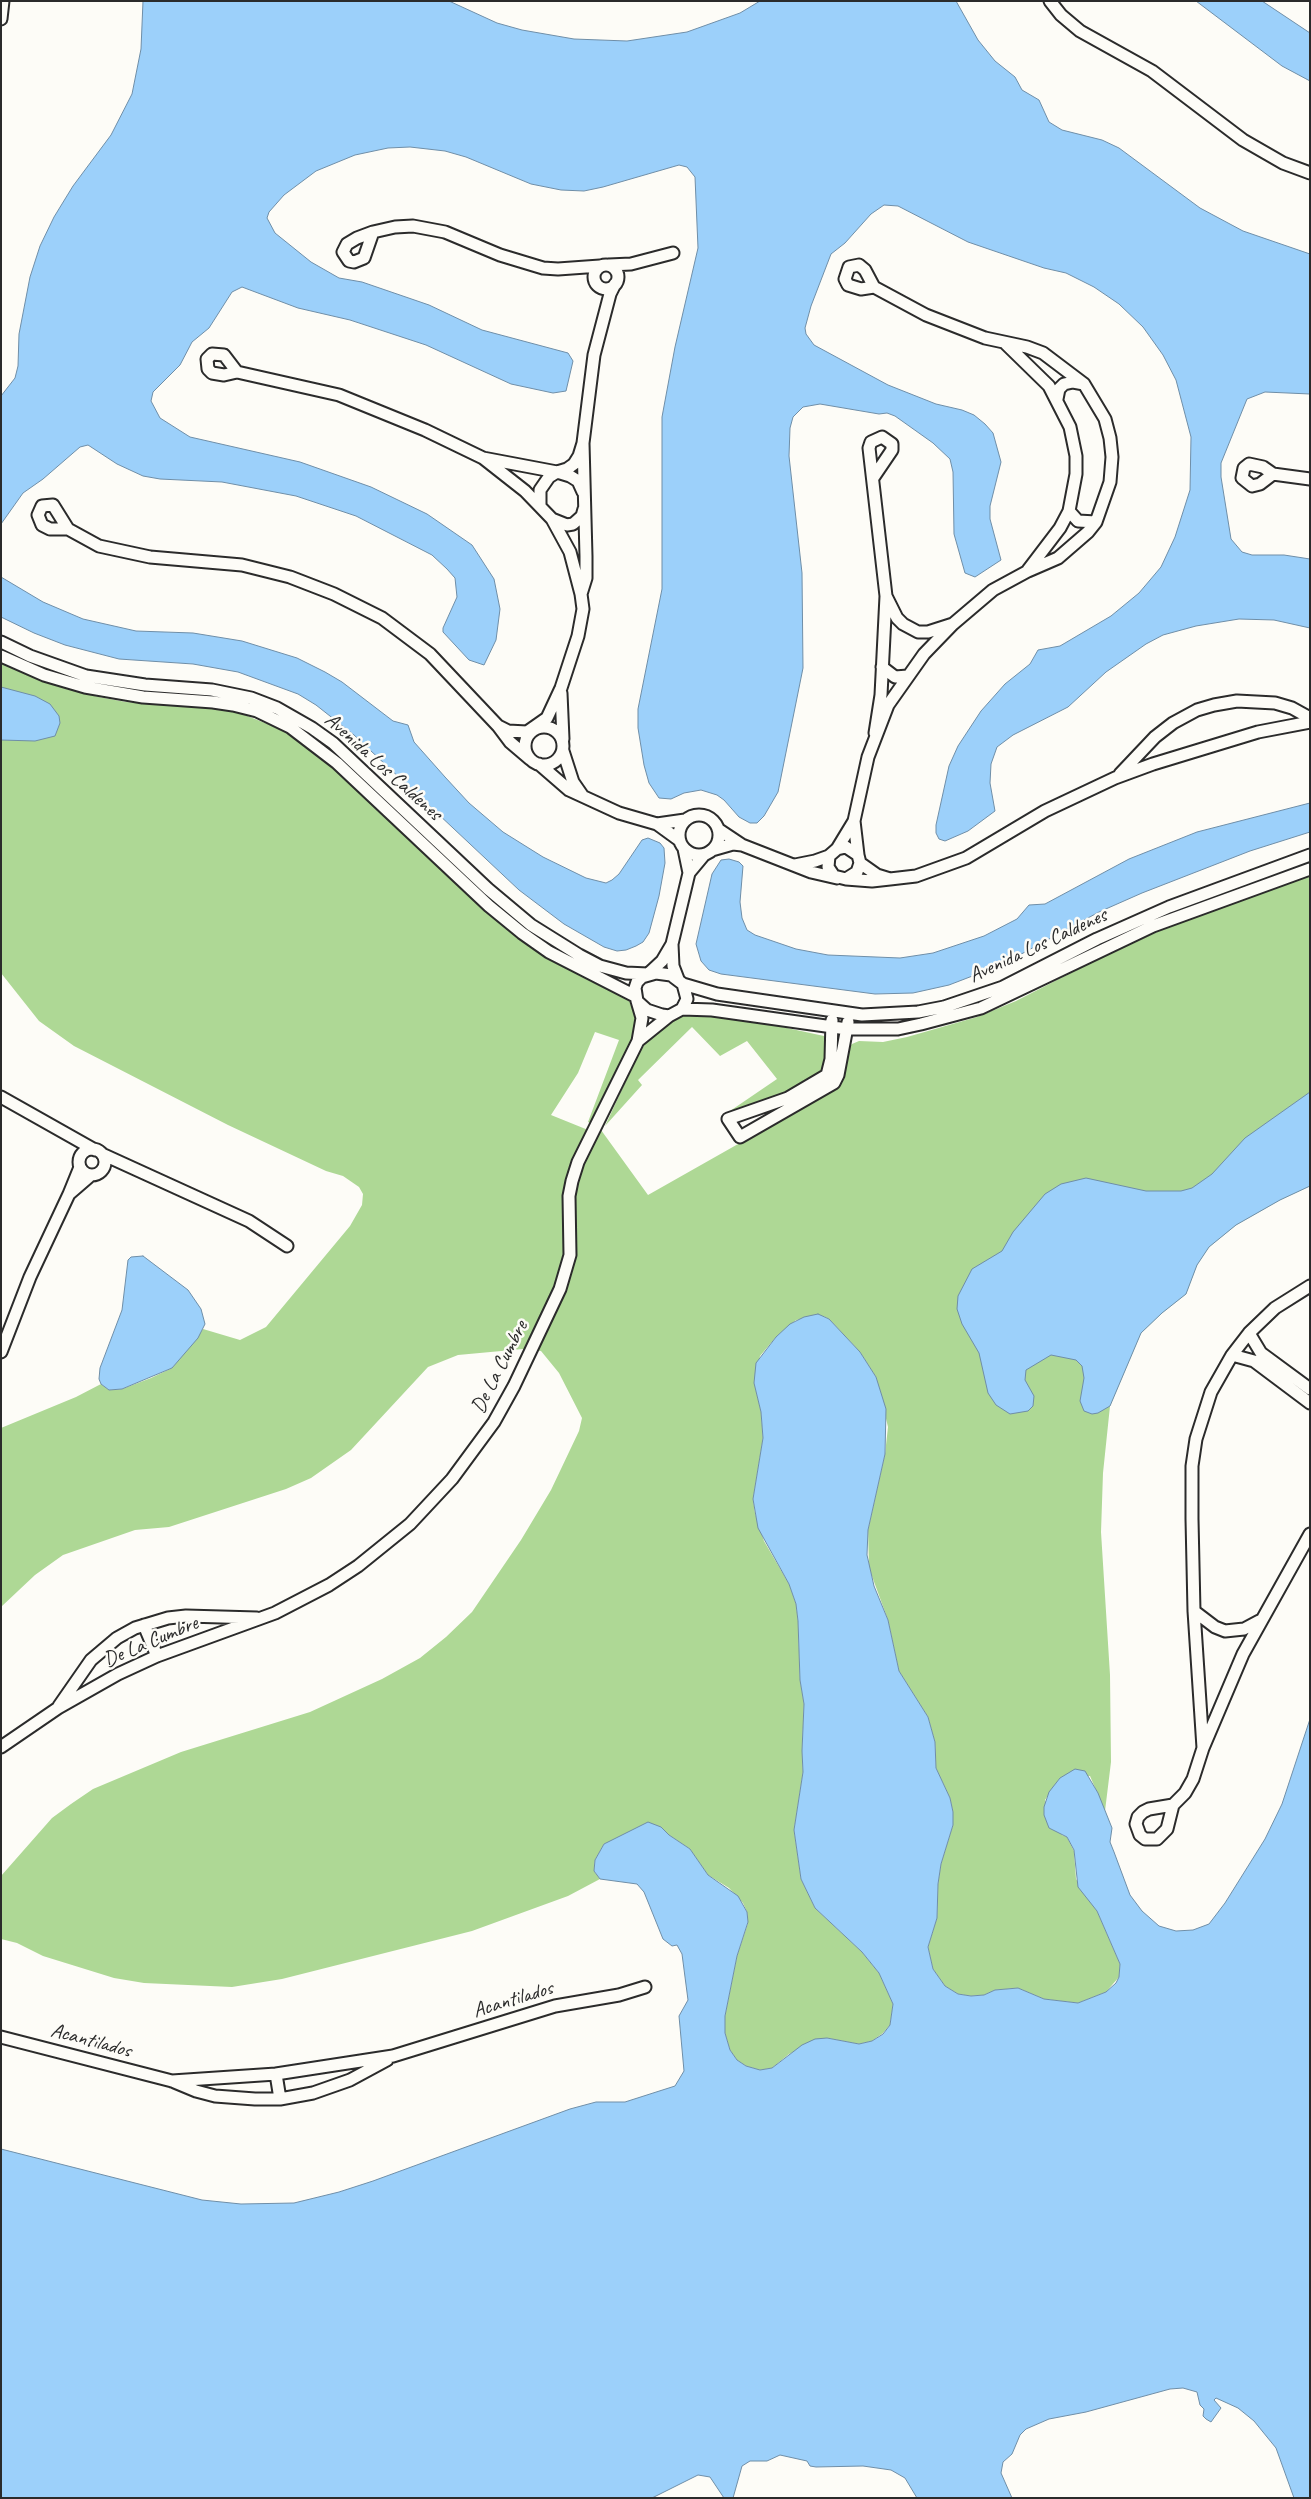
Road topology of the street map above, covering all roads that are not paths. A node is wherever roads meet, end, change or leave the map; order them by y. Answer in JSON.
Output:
{"nodes":[{"id":1,"x":3,"y":1,"type":"edge"},
{"id":2,"x":1050,"y":1,"type":"edge"},
{"id":3,"x":1,"y":19,"type":"edge"},
{"id":4,"x":1310,"y":173,"type":"edge"},
{"id":5,"x":373,"y":232,"type":"dead end"},
{"id":6,"x":673,"y":253,"type":"dead end"},
{"id":7,"x":631,"y":264,"type":"junction"},
{"id":8,"x":605,"y":266,"type":"junction"},
{"id":9,"x":575,"y":268,"type":"junction"},
{"id":10,"x":616,"y":282,"type":"junction"},
{"id":11,"x":597,"y":283,"type":"junction"},
{"id":12,"x":874,"y":287,"type":"dead end"},
{"id":13,"x":607,"y":305,"type":"junction"},
{"id":14,"x":1006,"y":344,"type":"junction"},
{"id":15,"x":237,"y":372,"type":"dead end"},
{"id":16,"x":1084,"y":384,"type":"junction"},
{"id":17,"x":1056,"y":399,"type":"junction"},
{"id":18,"x":583,"y":443,"type":"junction"},
{"id":19,"x":483,"y":458,"type":"junction"},
{"id":20,"x":557,"y":472,"type":"junction"},
{"id":21,"x":1273,"y":474,"type":"dead end"},
{"id":22,"x":873,"y":478,"type":"dead end"},
{"id":23,"x":1310,"y":479,"type":"edge"},
{"id":24,"x":583,"y":492,"type":"junction"},
{"id":25,"x":540,"y":506,"type":"junction"},
{"id":26,"x":584,"y":508,"type":"junction"},
{"id":27,"x":1069,"y":511,"type":"junction"},
{"id":28,"x":552,"y":519,"type":"junction"},
{"id":29,"x":1096,"y":522,"type":"junction"},
{"id":30,"x":68,"y":529,"type":"dead end"},
{"id":31,"x":1028,"y":571,"type":"junction"},
{"id":32,"x":581,"y":594,"type":"junction"},
{"id":33,"x":886,"y":596,"type":"junction"},
{"id":34,"x":903,"y":624,"type":"junction"},
{"id":35,"x":953,"y":624,"type":"junction"},
{"id":36,"x":918,"y":632,"type":"junction"},
{"id":37,"x":884,"y":641,"type":"junction"},
{"id":38,"x":1,"y":642,"type":"edge"},
{"id":39,"x":924,"y":654,"type":"junction"},
{"id":40,"x":1,"y":656,"type":"edge"},
{"id":41,"x":882,"y":667,"type":"junction"},
{"id":42,"x":908,"y":676,"type":"junction"},
{"id":43,"x":561,"y":688,"type":"junction"},
{"id":44,"x":1310,"y":718,"type":"edge"},
{"id":45,"x":1310,"y":722,"type":"edge"},
{"id":46,"x":498,"y":726,"type":"junction"},
{"id":47,"x":535,"y":728,"type":"junction"},
{"id":48,"x":875,"y":733,"type":"junction"},
{"id":49,"x":563,"y":746,"type":"junction"},
{"id":50,"x":535,"y":762,"type":"junction"},
{"id":51,"x":1115,"y":778,"type":"junction"},
{"id":52,"x":582,"y":795,"type":"junction"},
{"id":53,"x":685,"y":820,"type":"junction"},
{"id":54,"x":854,"y":821,"type":"junction"},
{"id":55,"x":657,"y":824,"type":"junction"},
{"id":56,"x":718,"y":829,"type":"junction"},
{"id":57,"x":681,"y":845,"type":"junction"},
{"id":58,"x":742,"y":845,"type":"junction"},
{"id":59,"x":708,"y":852,"type":"junction"},
{"id":60,"x":833,"y":852,"type":"junction"},
{"id":61,"x":1310,"y":855,"type":"edge"},
{"id":62,"x":859,"y":859,"type":"junction"},
{"id":63,"x":795,"y":864,"type":"junction"},
{"id":64,"x":1310,"y":869,"type":"edge"},
{"id":65,"x":689,"y":873,"type":"junction"},
{"id":66,"x":843,"y":879,"type":"junction"},
{"id":67,"x":890,"y":879,"type":"junction"},
{"id":68,"x":672,"y":944,"type":"junction"},
{"id":69,"x":648,"y":974,"type":"junction"},
{"id":70,"x":681,"y":982,"type":"junction"},
{"id":71,"x":636,"y":998,"type":"junction"},
{"id":72,"x":682,"y":1009,"type":"junction"},
{"id":73,"x":833,"y":1011,"type":"junction"},
{"id":74,"x":849,"y":1013,"type":"junction"},
{"id":75,"x":669,"y":1016,"type":"junction"},
{"id":76,"x":832,"y":1027,"type":"junction"},
{"id":77,"x":847,"y":1029,"type":"junction"},
{"id":78,"x":638,"y":1041,"type":"junction"},
{"id":79,"x":1,"y":1097,"type":"edge"},
{"id":80,"x":764,"y":1106,"type":"junction"},
{"id":81,"x":770,"y":1120,"type":"junction"},
{"id":82,"x":60,"y":1129,"type":"junction"},
{"id":83,"x":98,"y":1152,"type":"junction"},
{"id":84,"x":80,"y":1164,"type":"junction"},
{"id":85,"x":139,"y":1170,"type":"junction"},
{"id":86,"x":96,"y":1174,"type":"junction"},
{"id":87,"x":69,"y":1194,"type":"junction"},
{"id":88,"x":287,"y":1246,"type":"dead end"},
{"id":89,"x":1310,"y":1286,"type":"edge"},
{"id":90,"x":1249,"y":1332,"type":"junction"},
{"id":91,"x":1,"y":1352,"type":"edge"},
{"id":92,"x":1232,"y":1354,"type":"junction"},
{"id":93,"x":1257,"y":1357,"type":"junction"},
{"id":94,"x":1308,"y":1394,"type":"edge"},
{"id":95,"x":1310,"y":1534,"type":"edge"},
{"id":96,"x":1194,"y":1611,"type":"junction"},
{"id":97,"x":261,"y":1618,"type":"junction"},
{"id":98,"x":1260,"y":1621,"type":"junction"},
{"id":99,"x":144,"y":1624,"type":"junction"},
{"id":100,"x":157,"y":1656,"type":"junction"},
{"id":101,"x":58,"y":1708,"type":"junction"},
{"id":102,"x":1,"y":1747,"type":"edge"},
{"id":103,"x":1203,"y":1748,"type":"junction"},
{"id":104,"x":1173,"y":1805,"type":"dead end"},
{"id":105,"x":646,"y":1987,"type":"dead end"},
{"id":106,"x":1,"y":2037,"type":"edge"},
{"id":107,"x":393,"y":2056,"type":"junction"},
{"id":108,"x":276,"y":2074,"type":"junction"},
{"id":109,"x":172,"y":2080,"type":"junction"},
{"id":110,"x":280,"y":2099,"type":"junction"}],
"edges":[{"from":1,"to":3,"type":"street"},
{"from":2,"to":4,"type":"street"},
{"from":5,"to":9,"type":"street"},
{"from":6,"to":7,"type":"street"},
{"from":7,"to":8,"type":"street"},
{"from":7,"to":10,"type":"street"},
{"from":8,"to":9,"type":"street"},
{"from":8,"to":10,"type":"street"},
{"from":8,"to":11,"type":"street"},
{"from":9,"to":11,"type":"street"},
{"from":10,"to":11,"type":"street"},
{"from":10,"to":13,"type":"street"},
{"from":11,"to":13,"type":"street"},
{"from":12,"to":14,"type":"street"},
{"from":13,"to":18,"type":"street"},
{"from":14,"to":16,"type":"street"},
{"from":14,"to":17,"type":"street"},
{"from":15,"to":19,"type":"street"},
{"from":16,"to":17,"type":"street"},
{"from":16,"to":29,"type":"street"},
{"from":17,"to":27,"type":"street"},
{"from":18,"to":20,"type":"street"},
{"from":18,"to":24,"type":"street"},
{"from":19,"to":20,"type":"street"},
{"from":19,"to":25,"type":"street"},
{"from":20,"to":24,"type":"street"},
{"from":20,"to":25,"type":"street"},
{"from":21,"to":23,"type":"street"},
{"from":22,"to":33,"type":"street"},
{"from":24,"to":26,"type":"street"},
{"from":25,"to":28,"type":"street"},
{"from":26,"to":28,"type":"street"},
{"from":26,"to":32,"type":"street"},
{"from":27,"to":29,"type":"street"},
{"from":27,"to":31,"type":"street"},
{"from":28,"to":32,"type":"street"},
{"from":29,"to":31,"type":"street"},
{"from":30,"to":46,"type":"street"},
{"from":31,"to":35,"type":"street"},
{"from":32,"to":43,"type":"street"},
{"from":33,"to":34,"type":"street"},
{"from":33,"to":37,"type":"street"},
{"from":34,"to":36,"type":"street"},
{"from":34,"to":37,"type":"street"},
{"from":35,"to":36,"type":"street"},
{"from":35,"to":39,"type":"street"},
{"from":36,"to":39,"type":"street"},
{"from":37,"to":41,"type":"street"},
{"from":38,"to":69,"type":"street","name":"Avenida Los Caldenes"},
{"from":39,"to":42,"type":"street"},
{"from":40,"to":71,"type":"street","name":"Avenida Los Caldenes"},
{"from":41,"to":42,"type":"street"},
{"from":41,"to":48,"type":"street"},
{"from":42,"to":48,"type":"street"},
{"from":43,"to":47,"type":"street"},
{"from":43,"to":49,"type":"street"},
{"from":44,"to":51,"type":"street"},
{"from":45,"to":51,"type":"street"},
{"from":46,"to":47,"type":"street"},
{"from":46,"to":50,"type":"street"},
{"from":47,"to":49,"type":"street"},
{"from":47,"to":50,"type":"street"},
{"from":48,"to":54,"type":"street"},
{"from":49,"to":50,"type":"street"},
{"from":49,"to":52,"type":"street"},
{"from":50,"to":52,"type":"street"},
{"from":51,"to":67,"type":"street"},
{"from":52,"to":55,"type":"street"},
{"from":53,"to":55,"type":"street"},
{"from":53,"to":56,"type":"street"},
{"from":53,"to":57,"type":"street"},
{"from":54,"to":60,"type":"street"},
{"from":54,"to":62,"type":"street"},
{"from":55,"to":57,"type":"street"},
{"from":56,"to":58,"type":"street"},
{"from":56,"to":59,"type":"street"},
{"from":57,"to":59,"type":"street"},
{"from":57,"to":65,"type":"street"},
{"from":58,"to":59,"type":"street"},
{"from":58,"to":63,"type":"street"},
{"from":59,"to":65,"type":"street"},
{"from":60,"to":62,"type":"street"},
{"from":60,"to":63,"type":"street"},
{"from":60,"to":66,"type":"street"},
{"from":61,"to":74,"type":"street","name":"Avenida Los Caldenes"},
{"from":62,"to":66,"type":"street"},
{"from":62,"to":67,"type":"street"},
{"from":63,"to":66,"type":"street"},
{"from":64,"to":77,"type":"street","name":"Avenida Los Caldenes"},
{"from":65,"to":68,"type":"street"},
{"from":66,"to":67,"type":"street"},
{"from":68,"to":69,"type":"street"},
{"from":68,"to":70,"type":"street"},
{"from":69,"to":70,"type":"street"},
{"from":69,"to":71,"type":"street"},
{"from":70,"to":72,"type":"street"},
{"from":70,"to":73,"type":"street","name":"Avenida Los Caldenes"},
{"from":71,"to":75,"type":"street"},
{"from":71,"to":78,"type":"street"},
{"from":72,"to":75,"type":"street"},
{"from":72,"to":76,"type":"street","name":"Avenida Los Caldenes"},
{"from":73,"to":74,"type":"street","name":"Avenida Los Caldenes"},
{"from":73,"to":76,"type":"street"},
{"from":74,"to":77,"type":"street"},
{"from":75,"to":78,"type":"street"},
{"from":76,"to":77,"type":"street","name":"Avenida Los Caldenes"},
{"from":76,"to":80,"type":"street"},
{"from":77,"to":81,"type":"street"},
{"from":78,"to":97,"type":"street","name":"De La Cumbre"},
{"from":79,"to":82,"type":"street"},
{"from":80,"to":81,"type":"street"},
{"from":80,"to":81,"type":"street"},
{"from":82,"to":83,"type":"street"},
{"from":82,"to":84,"type":"street"},
{"from":83,"to":84,"type":"street"},
{"from":83,"to":85,"type":"street"},
{"from":83,"to":86,"type":"street"},
{"from":84,"to":86,"type":"street"},
{"from":84,"to":87,"type":"street"},
{"from":85,"to":86,"type":"street"},
{"from":85,"to":88,"type":"street"},
{"from":86,"to":87,"type":"street"},
{"from":87,"to":91,"type":"street"},
{"from":89,"to":90,"type":"street"},
{"from":90,"to":92,"type":"street"},
{"from":90,"to":93,"type":"street"},
{"from":92,"to":93,"type":"street"},
{"from":92,"to":96,"type":"street"},
{"from":93,"to":94,"type":"street"},
{"from":95,"to":98,"type":"street"},
{"from":96,"to":98,"type":"street"},
{"from":96,"to":103,"type":"street"},
{"from":97,"to":99,"type":"street","name":"De La Cumbre"},
{"from":97,"to":100,"type":"street","name":"De La Cumbre"},
{"from":98,"to":103,"type":"street"},
{"from":99,"to":100,"type":"street"},
{"from":99,"to":101,"type":"street","name":"De La Cumbre"},
{"from":100,"to":101,"type":"street","name":"De La Cumbre"},
{"from":101,"to":102,"type":"street","name":"De La Cumbre"},
{"from":103,"to":104,"type":"street"},
{"from":105,"to":107,"type":"street","name":"Acantilados"},
{"from":106,"to":109,"type":"street","name":"Acantilados"},
{"from":107,"to":108,"type":"street","name":"Acantilados"},
{"from":107,"to":110,"type":"street","name":"Acantilados"},
{"from":108,"to":109,"type":"street","name":"Acantilados"},
{"from":108,"to":110,"type":"street"},
{"from":109,"to":110,"type":"street","name":"Acantilados"}]}
